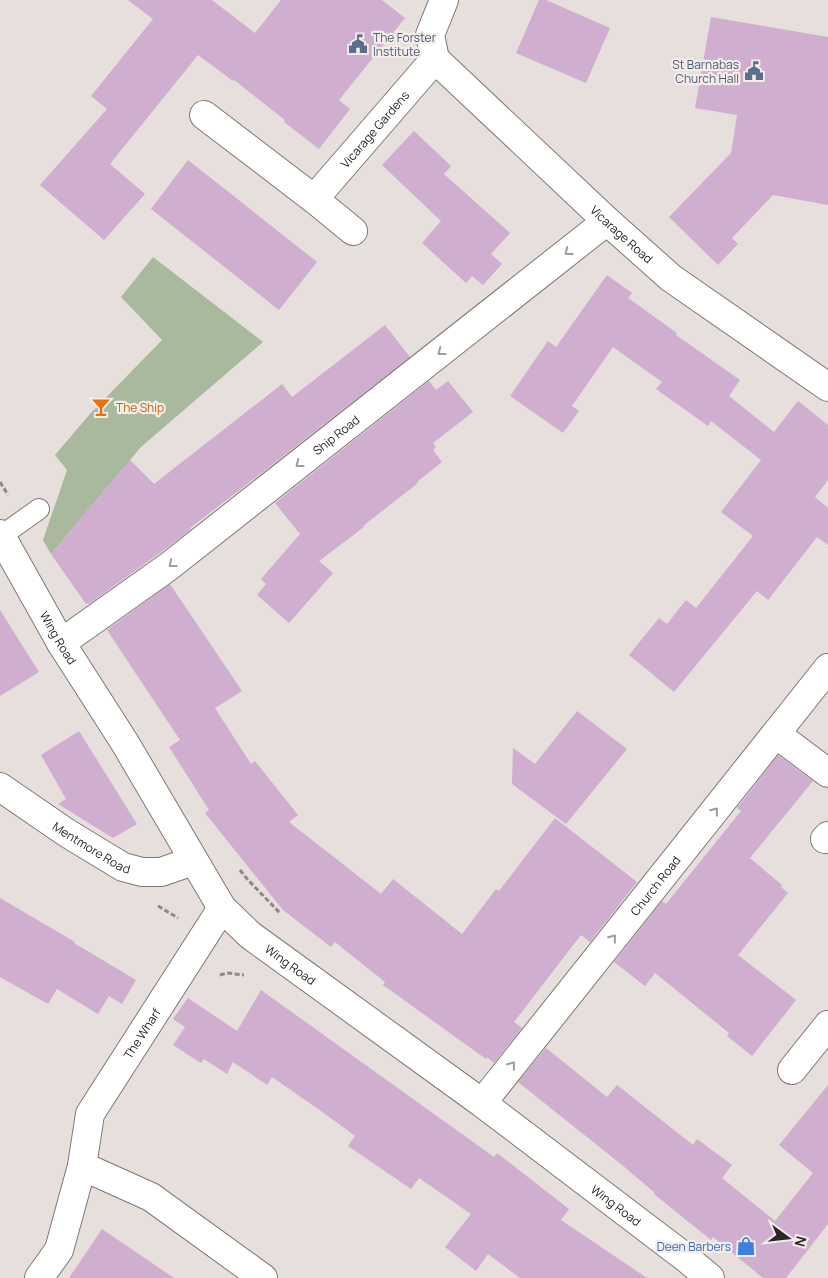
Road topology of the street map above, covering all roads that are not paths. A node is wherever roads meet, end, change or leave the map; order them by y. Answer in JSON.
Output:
{"nodes":[{"id":1,"x":444,"y":0,"type":"edge"},
{"id":2,"x":435,"y":59,"type":"junction"},
{"id":3,"x":204,"y":115,"type":"dead end"},
{"id":4,"x":314,"y":200,"type":"junction"},
{"id":5,"x":607,"y":222,"type":"junction"},
{"id":6,"x":353,"y":231,"type":"dead end"},
{"id":7,"x":828,"y":387,"type":"edge"},
{"id":8,"x":39,"y":509,"type":"dead end"},
{"id":9,"x":0,"y":535,"type":"edge"},
{"id":10,"x":61,"y":644,"type":"junction"},
{"id":11,"x":828,"y":668,"type":"edge"},
{"id":12,"x":776,"y":734,"type":"junction"},
{"id":13,"x":828,"y":773,"type":"edge"},
{"id":14,"x":0,"y":787,"type":"edge"},
{"id":15,"x":194,"y":861,"type":"junction"},
{"id":16,"x":222,"y":908,"type":"junction"},
{"id":17,"x":828,"y":1025,"type":"edge"},
{"id":18,"x":792,"y":1070,"type":"dead end"},
{"id":19,"x":482,"y":1103,"type":"junction"},
{"id":20,"x":82,"y":1166,"type":"junction"},
{"id":21,"x":38,"y":1278,"type":"edge"},
{"id":22,"x":263,"y":1278,"type":"edge"},
{"id":23,"x":710,"y":1278,"type":"edge"}],
"edges":[{"from":1,"to":2,"type":"street"},
{"from":2,"to":4,"type":"street","name":"Vicarage Gardens"},
{"from":2,"to":5,"type":"street","name":"Vicarage Road"},
{"from":3,"to":4,"type":"street"},
{"from":4,"to":6,"type":"street"},
{"from":5,"to":7,"type":"street","name":"Vicarage Road"},
{"from":5,"to":10,"type":"street","name":"Ship Road","one_way":true},
{"from":8,"to":9,"type":"lane"},
{"from":9,"to":10,"type":"street","name":"Wing Road"},
{"from":10,"to":15,"type":"street","name":"Wing Road"},
{"from":11,"to":12,"type":"street","name":"Church Road"},
{"from":12,"to":13,"type":"street"},
{"from":19,"to":12,"type":"street","name":"Church Road","one_way":true},
{"from":14,"to":15,"type":"street","name":"Mentmore Road"},
{"from":15,"to":16,"type":"street","name":"Wing Road"},
{"from":16,"to":19,"type":"street","name":"Wing Road"},
{"from":16,"to":20,"type":"street","name":"The Wharf"},
{"from":17,"to":18,"type":"street"},
{"from":19,"to":23,"type":"street","name":"Wing Road"},
{"from":20,"to":21,"type":"street","name":"The Wharf"},
{"from":20,"to":22,"type":"street"}]}
